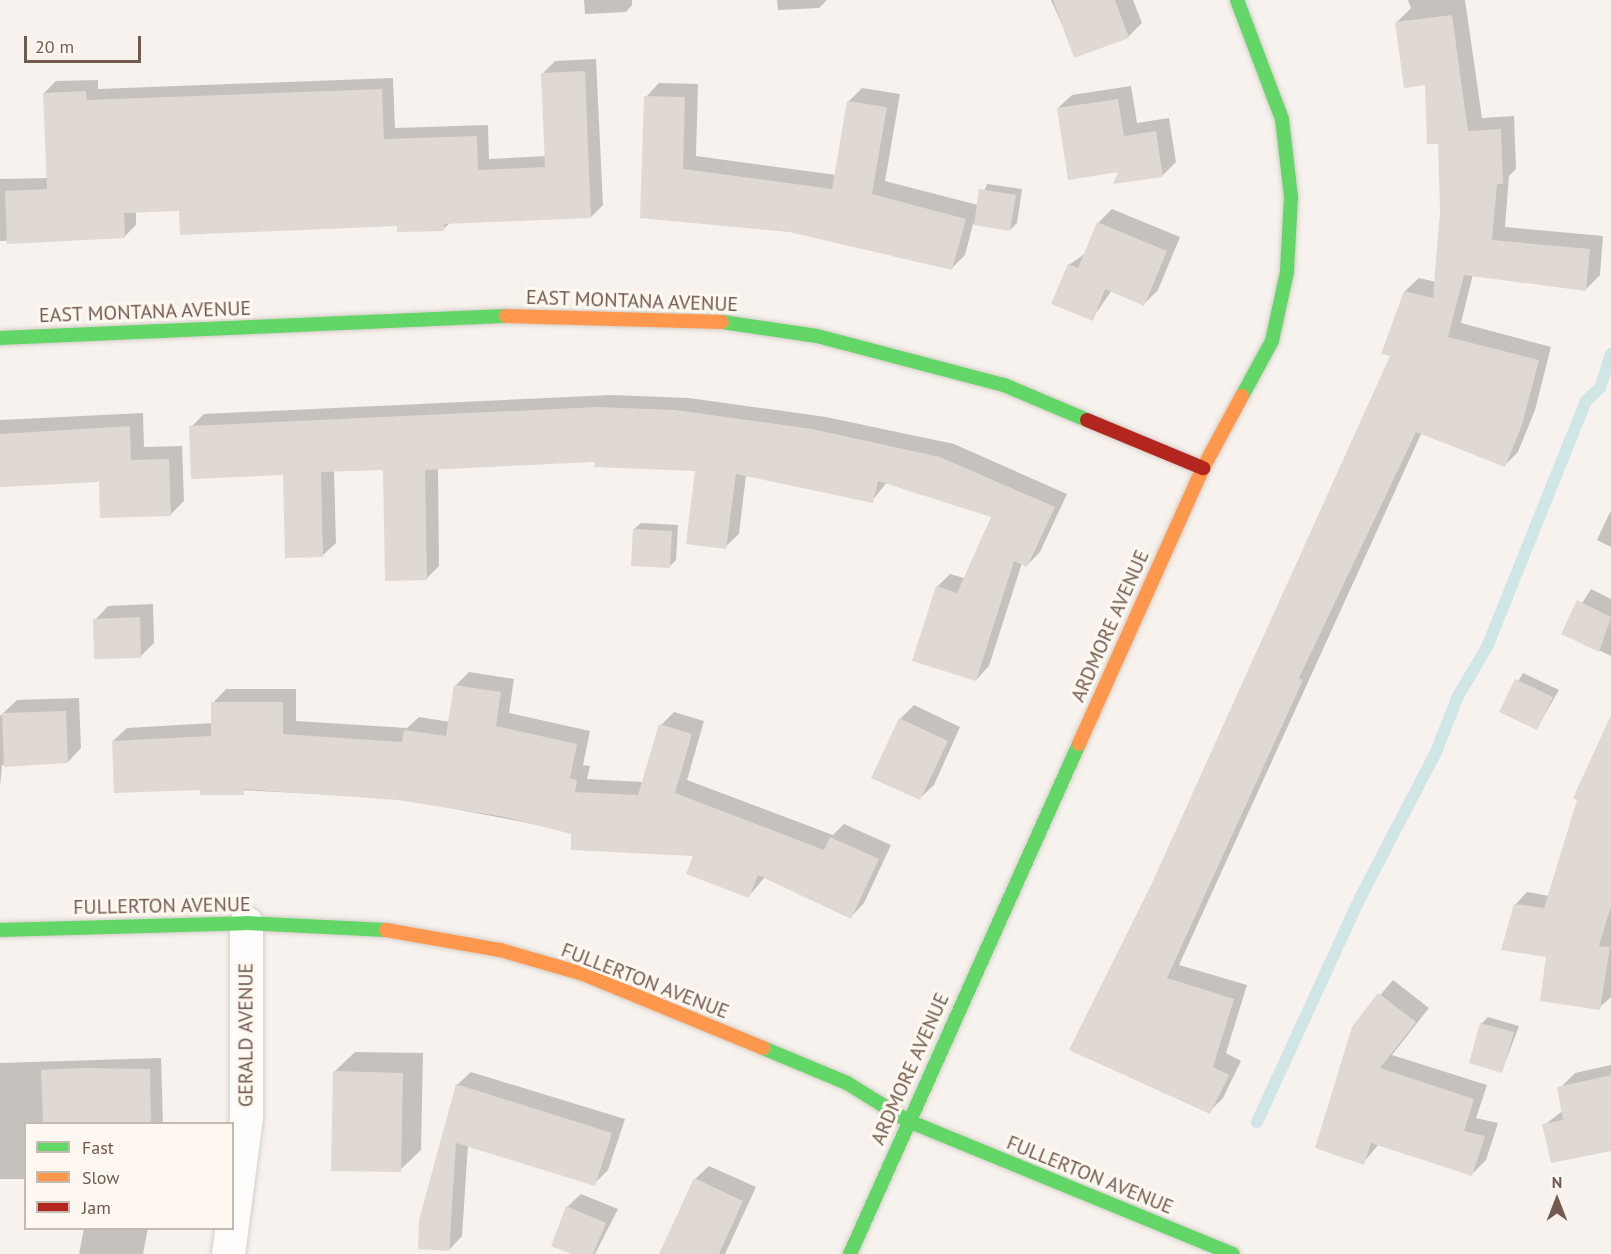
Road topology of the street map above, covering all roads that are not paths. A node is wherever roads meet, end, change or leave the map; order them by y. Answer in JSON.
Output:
{"nodes":[{"id":1,"x":1237,"y":0,"type":"edge"},
{"id":2,"x":0,"y":338,"type":"edge"},
{"id":3,"x":1203,"y":468,"type":"junction"},
{"id":4,"x":246,"y":923,"type":"junction"},
{"id":5,"x":0,"y":930,"type":"edge"},
{"id":6,"x":908,"y":1121,"type":"junction"},
{"id":7,"x":234,"y":1209,"type":"edge"},
{"id":8,"x":231,"y":1230,"type":"edge"},
{"id":9,"x":228,"y":1254,"type":"edge"},
{"id":10,"x":850,"y":1254,"type":"edge"},
{"id":11,"x":1233,"y":1254,"type":"edge"}],
"edges":[{"from":1,"to":3,"type":"street","name":"ARDMORE AVENUE"},
{"from":2,"to":3,"type":"street","name":"EAST MONTANA AVENUE"},
{"from":3,"to":6,"type":"street","name":"ARDMORE AVENUE"},
{"from":4,"to":5,"type":"street","name":"FULLERTON AVENUE"},
{"from":4,"to":6,"type":"street","name":"FULLERTON AVENUE"},
{"from":4,"to":7,"type":"street","name":"GERALD AVENUE"},
{"from":6,"to":10,"type":"street","name":"ARDMORE AVENUE"},
{"from":6,"to":11,"type":"street","name":"FULLERTON AVENUE"},
{"from":8,"to":9,"type":"street","name":"GERALD AVENUE"}]}
